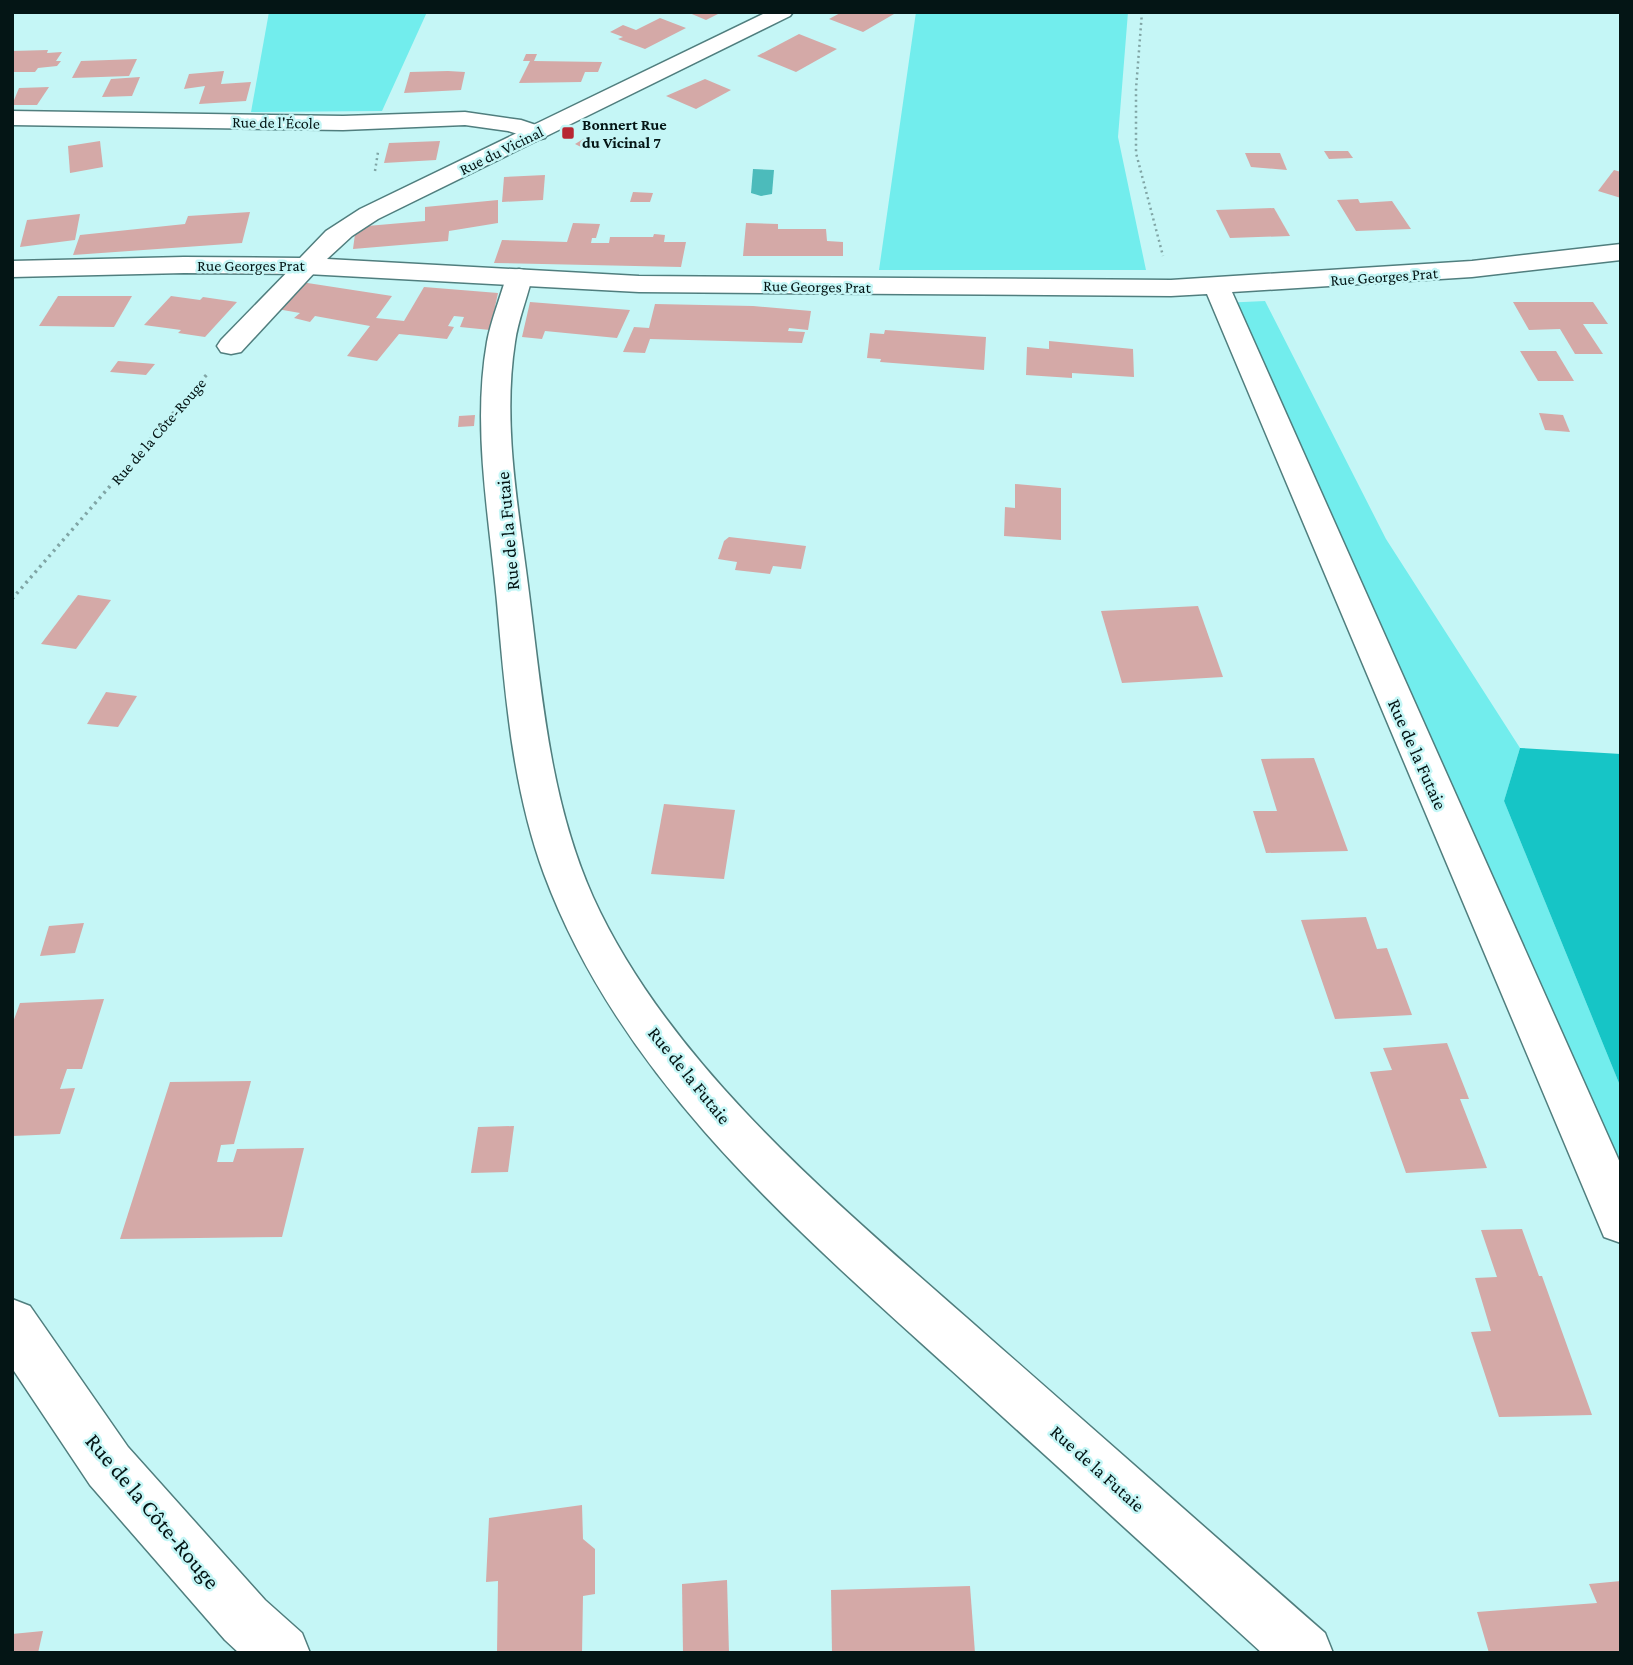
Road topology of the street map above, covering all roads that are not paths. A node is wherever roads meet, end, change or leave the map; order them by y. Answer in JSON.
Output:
{"nodes":[{"id":1,"x":783,"y":12,"type":"edge"},
{"id":2,"x":12,"y":118,"type":"edge"},
{"id":3,"x":537,"y":133,"type":"junction"},
{"id":4,"x":1621,"y":252,"type":"edge"},
{"id":5,"x":307,"y":266,"type":"junction"},
{"id":6,"x":12,"y":270,"type":"edge"},
{"id":7,"x":520,"y":277,"type":"junction"},
{"id":8,"x":1217,"y":287,"type":"junction"},
{"id":9,"x":231,"y":346,"type":"road end"},
{"id":10,"x":1621,"y":1220,"type":"edge"},
{"id":11,"x":12,"y":1324,"type":"edge"},
{"id":12,"x":282,"y":1653,"type":"edge"},
{"id":13,"x":1305,"y":1653,"type":"edge"}],
"edges":[{"from":1,"to":3,"type":"street","name":"Rue du Vicinal"},
{"from":2,"to":3,"type":"street","name":"Rue de l'École"},
{"from":3,"to":5,"type":"street","name":"Rue du Vicinal"},
{"from":4,"to":8,"type":"street","name":"Rue Georges Prat"},
{"from":5,"to":6,"type":"street","name":"Rue Georges Prat"},
{"from":5,"to":7,"type":"street","name":"Rue Georges Prat"},
{"from":5,"to":9,"type":"street"},
{"from":7,"to":8,"type":"street","name":"Rue Georges Prat"},
{"from":7,"to":13,"type":"street","name":"Rue de la Futaie"},
{"from":8,"to":10,"type":"street","name":"Rue de la Futaie"},
{"from":11,"to":12,"type":"street","name":"Rue de la Côte-Rouge"}]}
